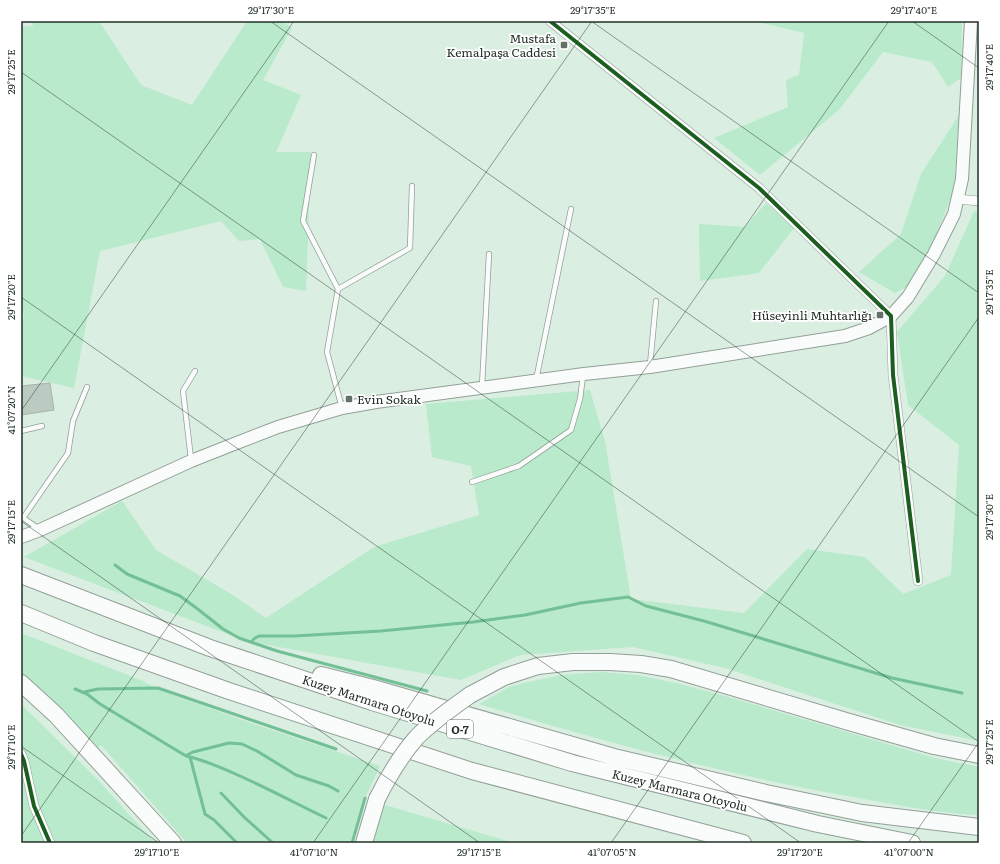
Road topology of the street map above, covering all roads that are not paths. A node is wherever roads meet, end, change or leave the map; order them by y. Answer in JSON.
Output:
{"nodes":[{"id":1,"x":550,"y":21,"type":"edge"},
{"id":2,"x":971,"y":21,"type":"edge"},
{"id":3,"x":314,"y":155,"type":"dead end"},
{"id":4,"x":412,"y":186,"type":"dead end"},
{"id":5,"x":957,"y":199,"type":"junction"},
{"id":6,"x":979,"y":202,"type":"edge"},
{"id":7,"x":571,"y":209,"type":"dead end"},
{"id":8,"x":489,"y":254,"type":"dead end"},
{"id":9,"x":338,"y":289,"type":"junction"},
{"id":10,"x":656,"y":301,"type":"dead end"},
{"id":11,"x":891,"y":316,"type":"junction"},
{"id":12,"x":650,"y":367,"type":"junction"},
{"id":13,"x":194,"y":371,"type":"dead end"},
{"id":14,"x":584,"y":374,"type":"junction"},
{"id":15,"x":535,"y":381,"type":"junction"},
{"id":16,"x":87,"y":387,"type":"dead end"},
{"id":17,"x":482,"y":388,"type":"junction"},
{"id":18,"x":342,"y":408,"type":"junction"},
{"id":19,"x":42,"y":426,"type":"dead end"},
{"id":20,"x":21,"y":431,"type":"edge"},
{"id":21,"x":191,"y":461,"type":"junction"},
{"id":22,"x":472,"y":482,"type":"dead end"},
{"id":23,"x":22,"y":517,"type":"edge"},
{"id":24,"x":40,"y":530,"type":"junction"},
{"id":25,"x":21,"y":537,"type":"edge"},
{"id":26,"x":21,"y":575,"type":"edge"},
{"id":27,"x":918,"y":581,"type":"dead end"},
{"id":28,"x":21,"y":613,"type":"edge"},
{"id":29,"x":210,"y":648,"type":"junction"},
{"id":30,"x":21,"y":684,"type":"edge"},
{"id":31,"x":21,"y":754,"type":"edge"},
{"id":32,"x":979,"y":755,"type":"edge"},
{"id":33,"x":979,"y":827,"type":"edge"},
{"id":34,"x":50,"y":843,"type":"edge"},
{"id":35,"x":173,"y":843,"type":"edge"},
{"id":36,"x":364,"y":843,"type":"edge"},
{"id":37,"x":744,"y":843,"type":"edge"},
{"id":38,"x":912,"y":843,"type":"edge"}],
"edges":[{"from":1,"to":11,"type":"street"},
{"from":2,"to":5,"type":"main road"},
{"from":3,"to":9,"type":"lane"},
{"from":4,"to":9,"type":"lane"},
{"from":5,"to":6,"type":"street"},
{"from":5,"to":11,"type":"main road"},
{"from":7,"to":15,"type":"lane"},
{"from":8,"to":17,"type":"lane"},
{"from":9,"to":18,"type":"lane"},
{"from":10,"to":12,"type":"lane"},
{"from":11,"to":12,"type":"main road"},
{"from":11,"to":27,"type":"street"},
{"from":12,"to":14,"type":"main road"},
{"from":13,"to":21,"type":"lane"},
{"from":14,"to":15,"type":"main road"},
{"from":14,"to":22,"type":"lane"},
{"from":15,"to":17,"type":"main road"},
{"from":16,"to":23,"type":"lane"},
{"from":17,"to":18,"type":"main road"},
{"from":18,"to":21,"type":"main road"},
{"from":19,"to":20,"type":"lane"},
{"from":21,"to":24,"type":"main road"},
{"from":23,"to":24,"type":"lane"},
{"from":24,"to":25,"type":"main road"},
{"from":26,"to":29,"type":"highway","name":"Kuzey Marmara Otoyolu","number":"O-7"},
{"from":28,"to":37,"type":"highway"},
{"from":29,"to":33,"type":"highway"},
{"from":29,"to":38,"type":"highway","name":"Kuzey Marmara Otoyolu","number":"O-7"},
{"from":30,"to":35,"type":"highway"},
{"from":31,"to":34,"type":"street"},
{"from":32,"to":36,"type":"highway","bridge":true}]}
